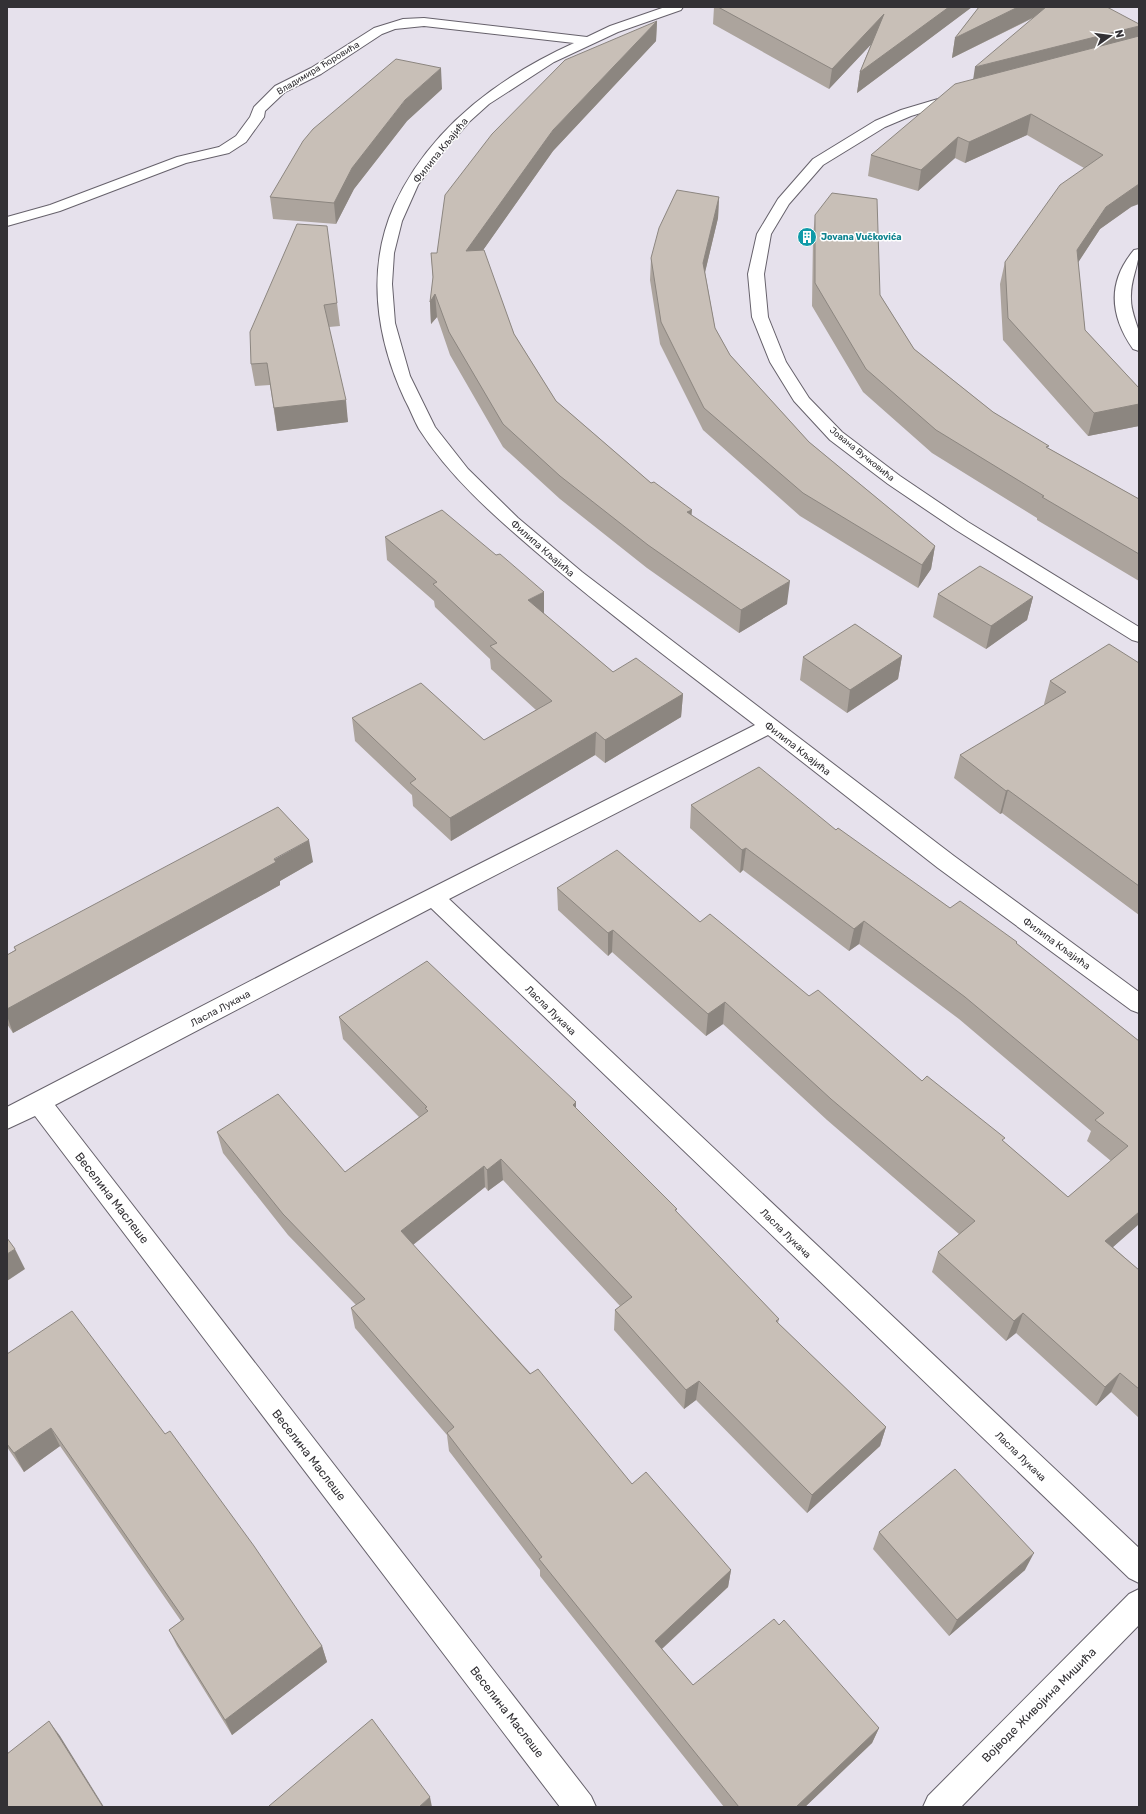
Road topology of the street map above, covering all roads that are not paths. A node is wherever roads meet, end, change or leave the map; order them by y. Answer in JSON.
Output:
{"nodes":[{"id":1,"x":677,"y":7,"type":"edge"},
{"id":2,"x":589,"y":41,"type":"junction"},
{"id":3,"x":972,"y":93,"type":"edge"},
{"id":4,"x":7,"y":222,"type":"edge"},
{"id":5,"x":1139,"y":253,"type":"edge"},
{"id":6,"x":1139,"y":346,"type":"edge"},
{"id":7,"x":1139,"y":636,"type":"edge"},
{"id":8,"x":770,"y":726,"type":"junction"},
{"id":9,"x":433,"y":897,"type":"junction"},
{"id":10,"x":1139,"y":1004,"type":"edge"},
{"id":11,"x":39,"y":1103,"type":"junction"},
{"id":12,"x":7,"y":1120,"type":"edge"},
{"id":13,"x":1139,"y":1568,"type":"edge"},
{"id":14,"x":1139,"y":1604,"type":"edge"},
{"id":15,"x":580,"y":1807,"type":"edge"},
{"id":16,"x":939,"y":1807,"type":"edge"}],
"edges":[{"from":1,"to":2,"type":"street","name":"Филипа Кљајића"},
{"from":2,"to":4,"type":"street","name":"Владимира Ћоровића"},
{"from":2,"to":8,"type":"street","name":"Филипа Кљајића"},
{"from":3,"to":7,"type":"street","name":"Јована Вучковића"},
{"from":5,"to":6,"type":"street"},
{"from":8,"to":9,"type":"street","name":"Ласла Лукача"},
{"from":8,"to":10,"type":"street","name":"Филипа Кљајића"},
{"from":9,"to":11,"type":"street","name":"Ласла Лукача"},
{"from":9,"to":13,"type":"street","name":"Ласла Лукача"},
{"from":11,"to":12,"type":"street","name":"Ласла Лукача"},
{"from":11,"to":15,"type":"street","name":"Веселина Маслеше"},
{"from":14,"to":16,"type":"street","name":"Војводе Живојина Мишића"}]}
